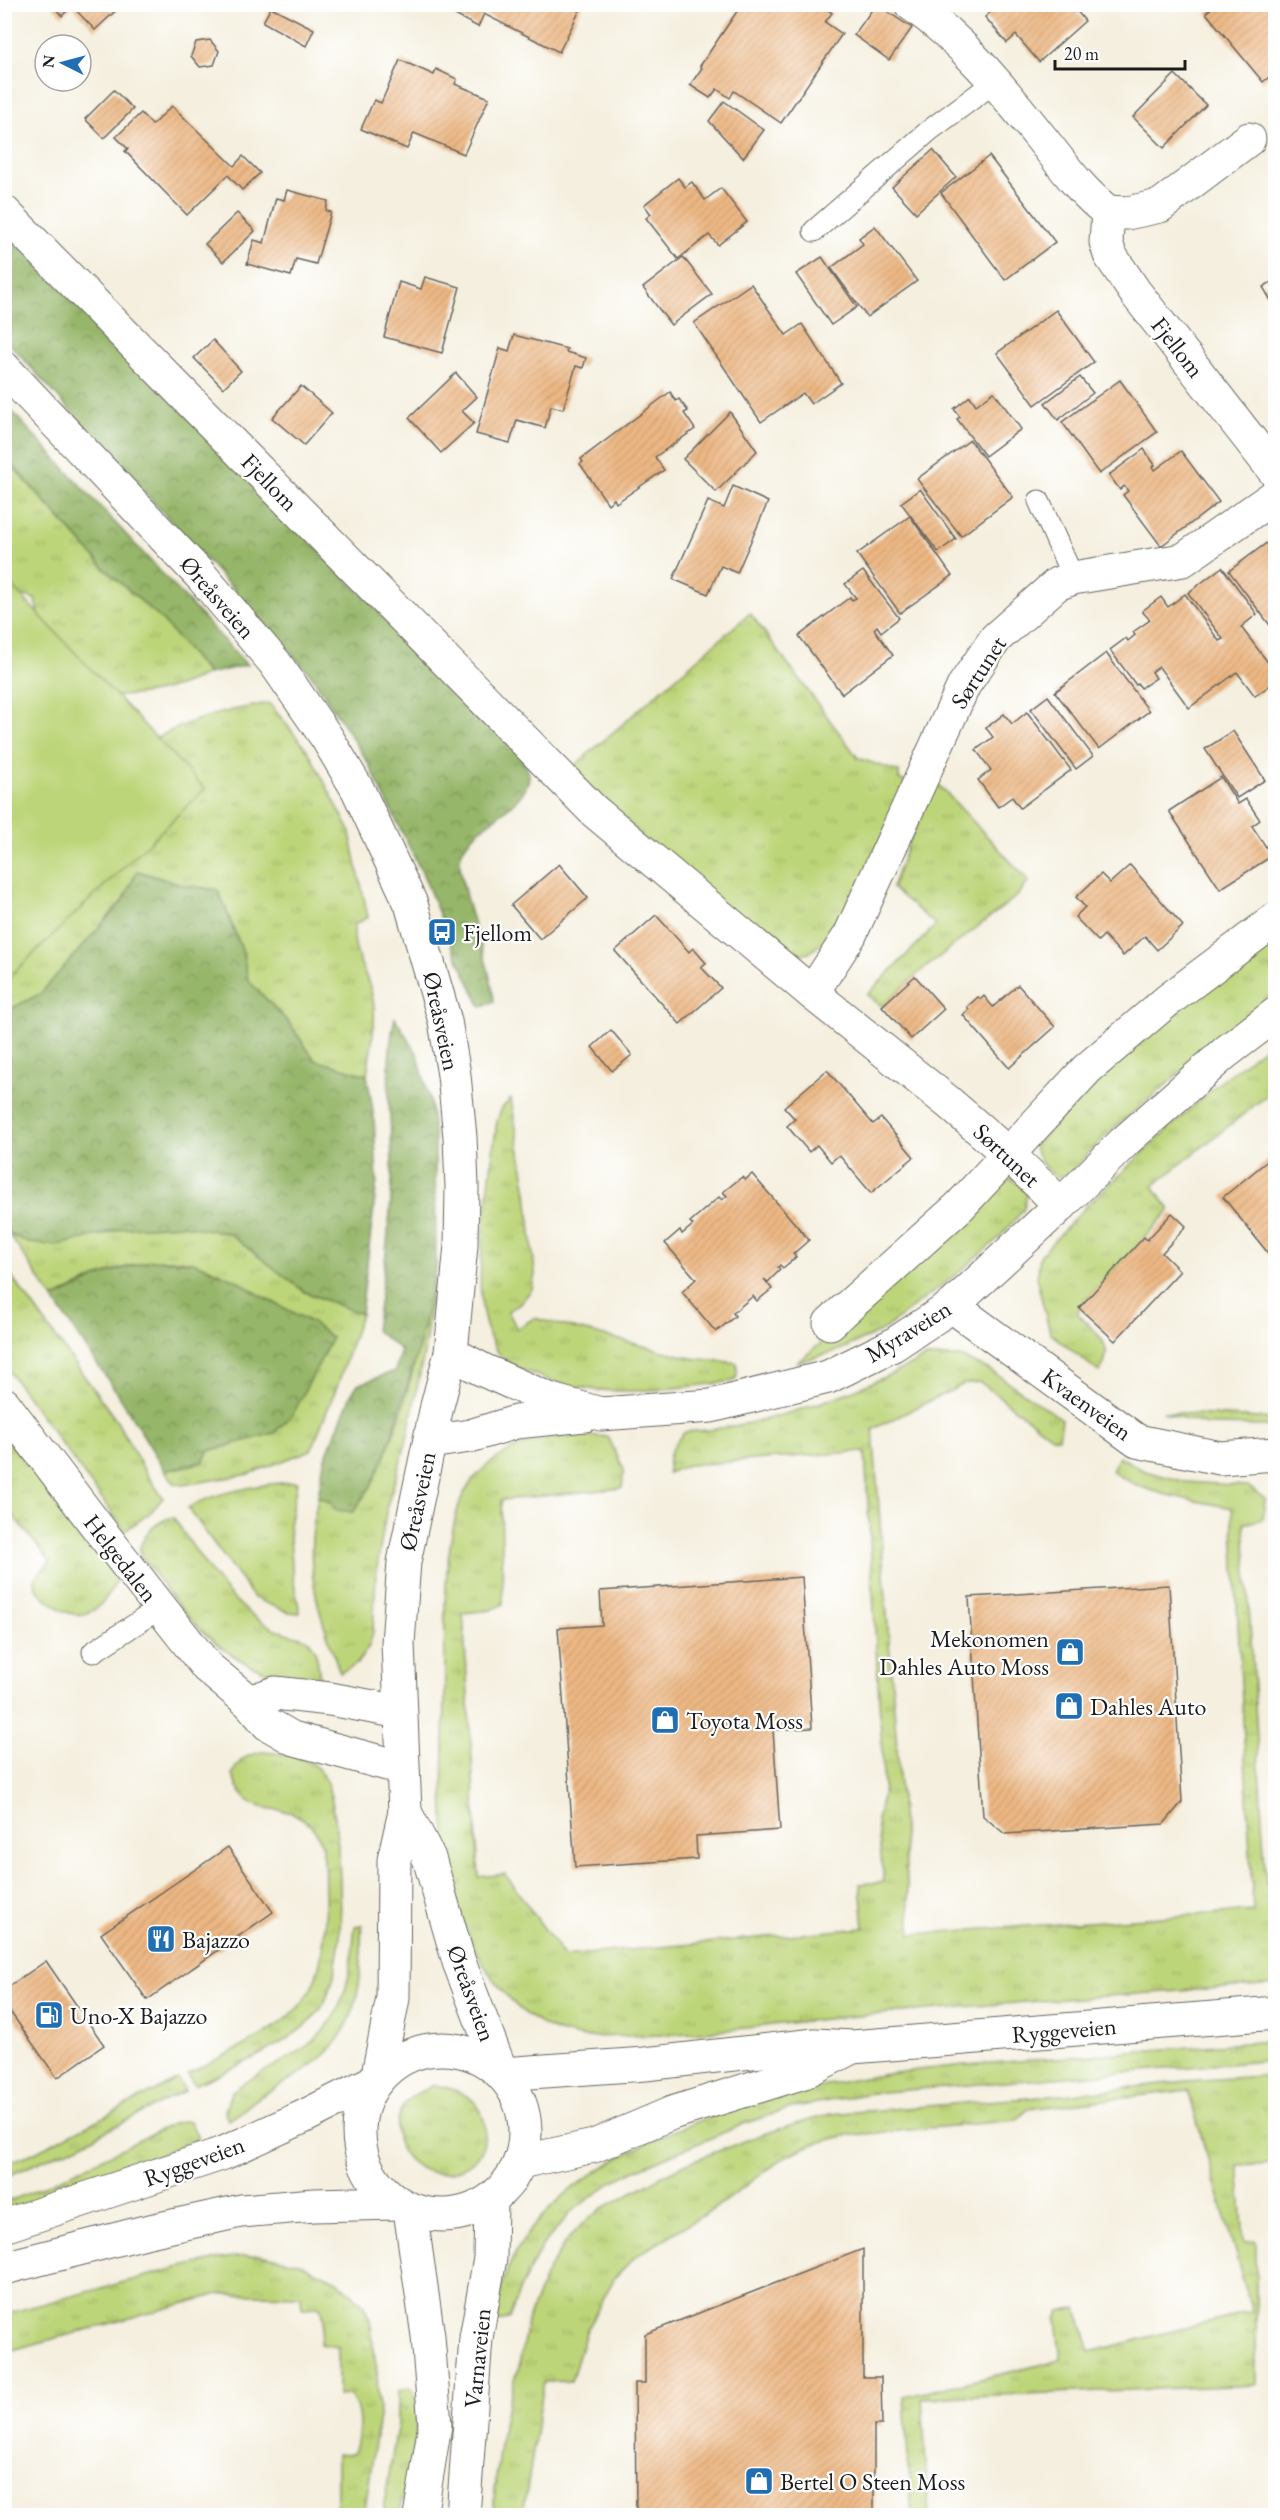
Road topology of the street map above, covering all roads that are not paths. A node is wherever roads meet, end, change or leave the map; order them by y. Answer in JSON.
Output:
{"nodes":[{"id":1,"x":911,"y":4,"type":"edge"},
{"id":2,"x":996,"y":81,"type":"junction"},
{"id":3,"x":1249,"y":139,"type":"dead end"},
{"id":4,"x":4,"y":212,"type":"edge"},
{"id":5,"x":1108,"y":212,"type":"junction"},
{"id":6,"x":814,"y":231,"type":"dead end"},
{"id":7,"x":4,"y":368,"type":"edge"},
{"id":8,"x":1275,"y":472,"type":"edge"},
{"id":9,"x":1275,"y":495,"type":"edge"},
{"id":10,"x":1039,"y":501,"type":"dead end"},
{"id":11,"x":1073,"y":578,"type":"junction"},
{"id":12,"x":639,"y":850,"type":"joint"},
{"id":13,"x":1275,"y":919,"type":"edge"},
{"id":14,"x":812,"y":993,"type":"junction"},
{"id":15,"x":1275,"y":1014,"type":"edge"},
{"id":16,"x":1007,"y":1153,"type":"junction"},
{"id":17,"x":1060,"y":1205,"type":"junction"},
{"id":18,"x":952,"y":1306,"type":"junction"},
{"id":19,"x":830,"y":1323,"type":"dead end"},
{"id":20,"x":451,"y":1353,"type":"junction"},
{"id":21,"x":4,"y":1404,"type":"edge"},
{"id":22,"x":601,"y":1413,"type":"junction"},
{"id":23,"x":430,"y":1442,"type":"junction"},
{"id":24,"x":1275,"y":1454,"type":"edge"},
{"id":25,"x":160,"y":1608,"type":"junction"},
{"id":26,"x":93,"y":1652,"type":"dead end"},
{"id":27,"x":249,"y":1702,"type":"junction"},
{"id":28,"x":400,"y":1712,"type":"junction"},
{"id":29,"x":402,"y":1768,"type":"junction"},
{"id":30,"x":405,"y":1812,"type":"junction"},
{"id":31,"x":1275,"y":2013,"type":"edge"},
{"id":32,"x":852,"y":2047,"type":"junction"},
{"id":33,"x":502,"y":2074,"type":"junction"},
{"id":34,"x":377,"y":2080,"type":"junction"},
{"id":35,"x":520,"y":2163,"type":"junction"},
{"id":36,"x":491,"y":2200,"type":"junction"},
{"id":37,"x":403,"y":2206,"type":"junction"},
{"id":38,"x":4,"y":2226,"type":"edge"},
{"id":39,"x":4,"y":2268,"type":"edge"},
{"id":40,"x":420,"y":2516,"type":"edge"},
{"id":41,"x":463,"y":2516,"type":"edge"}],
"edges":[{"from":1,"to":2,"type":"street"},
{"from":2,"to":5,"type":"street"},
{"from":2,"to":6,"type":"lane"},
{"from":3,"to":5,"type":"street"},
{"from":4,"to":12,"type":"street","name":"Fjellom"},
{"from":5,"to":8,"type":"street","name":"Fjellom"},
{"from":7,"to":20,"type":"street","name":"Øreåsveien"},
{"from":9,"to":11,"type":"street","name":"Sørtunet"},
{"from":10,"to":11,"type":"lane"},
{"from":11,"to":14,"type":"street","name":"Sørtunet"},
{"from":12,"to":14,"type":"street","name":"Sørtunet"},
{"from":13,"to":16,"type":"street","name":"Myraveien"},
{"from":14,"to":16,"type":"street","name":"Sørtunet"},
{"from":15,"to":17,"type":"street","name":"Myraveien"},
{"from":16,"to":17,"type":"street","name":"Sørtunet"},
{"from":16,"to":19,"type":"street","name":"Myraveien"},
{"from":17,"to":18,"type":"street","name":"Myraveien"},
{"from":18,"to":22,"type":"street","name":"Myraveien"},
{"from":18,"to":24,"type":"street","name":"Kvaenveien"},
{"from":20,"to":22,"type":"street","name":"Myraveien"},
{"from":20,"to":23,"type":"street","name":"Øreåsveien"},
{"from":21,"to":25,"type":"street","name":"Helgedalen"},
{"from":22,"to":23,"type":"street"},
{"from":23,"to":28,"type":"street","name":"Øreåsveien"},
{"from":25,"to":26,"type":"lane"},
{"from":25,"to":27,"type":"street","name":"Helgedalen"},
{"from":27,"to":28,"type":"street"},
{"from":27,"to":29,"type":"street","name":"Helgedalen"},
{"from":28,"to":29,"type":"street","name":"Øreåsveien"},
{"from":29,"to":30,"type":"street","name":"Øreåsveien"},
{"from":30,"to":33,"type":"street","name":"Øreåsveien"},
{"from":30,"to":34,"type":"street","name":"Øreåsveien"},
{"from":31,"to":32,"type":"street","name":"Ryggeveien"},
{"from":32,"to":33,"type":"street","name":"Ryggeveien"},
{"from":32,"to":35,"type":"street","name":"Ryggeveien"},
{"from":33,"to":34,"type":"street"},
{"from":33,"to":35,"type":"street"},
{"from":34,"to":37,"type":"street"},
{"from":34,"to":38,"type":"street","name":"Ryggeveien"},
{"from":35,"to":36,"type":"street"},
{"from":36,"to":37,"type":"street"},
{"from":36,"to":41,"type":"street","name":"Varnaveien"},
{"from":37,"to":39,"type":"street"},
{"from":37,"to":40,"type":"street","name":"Varnaveien"}]}
